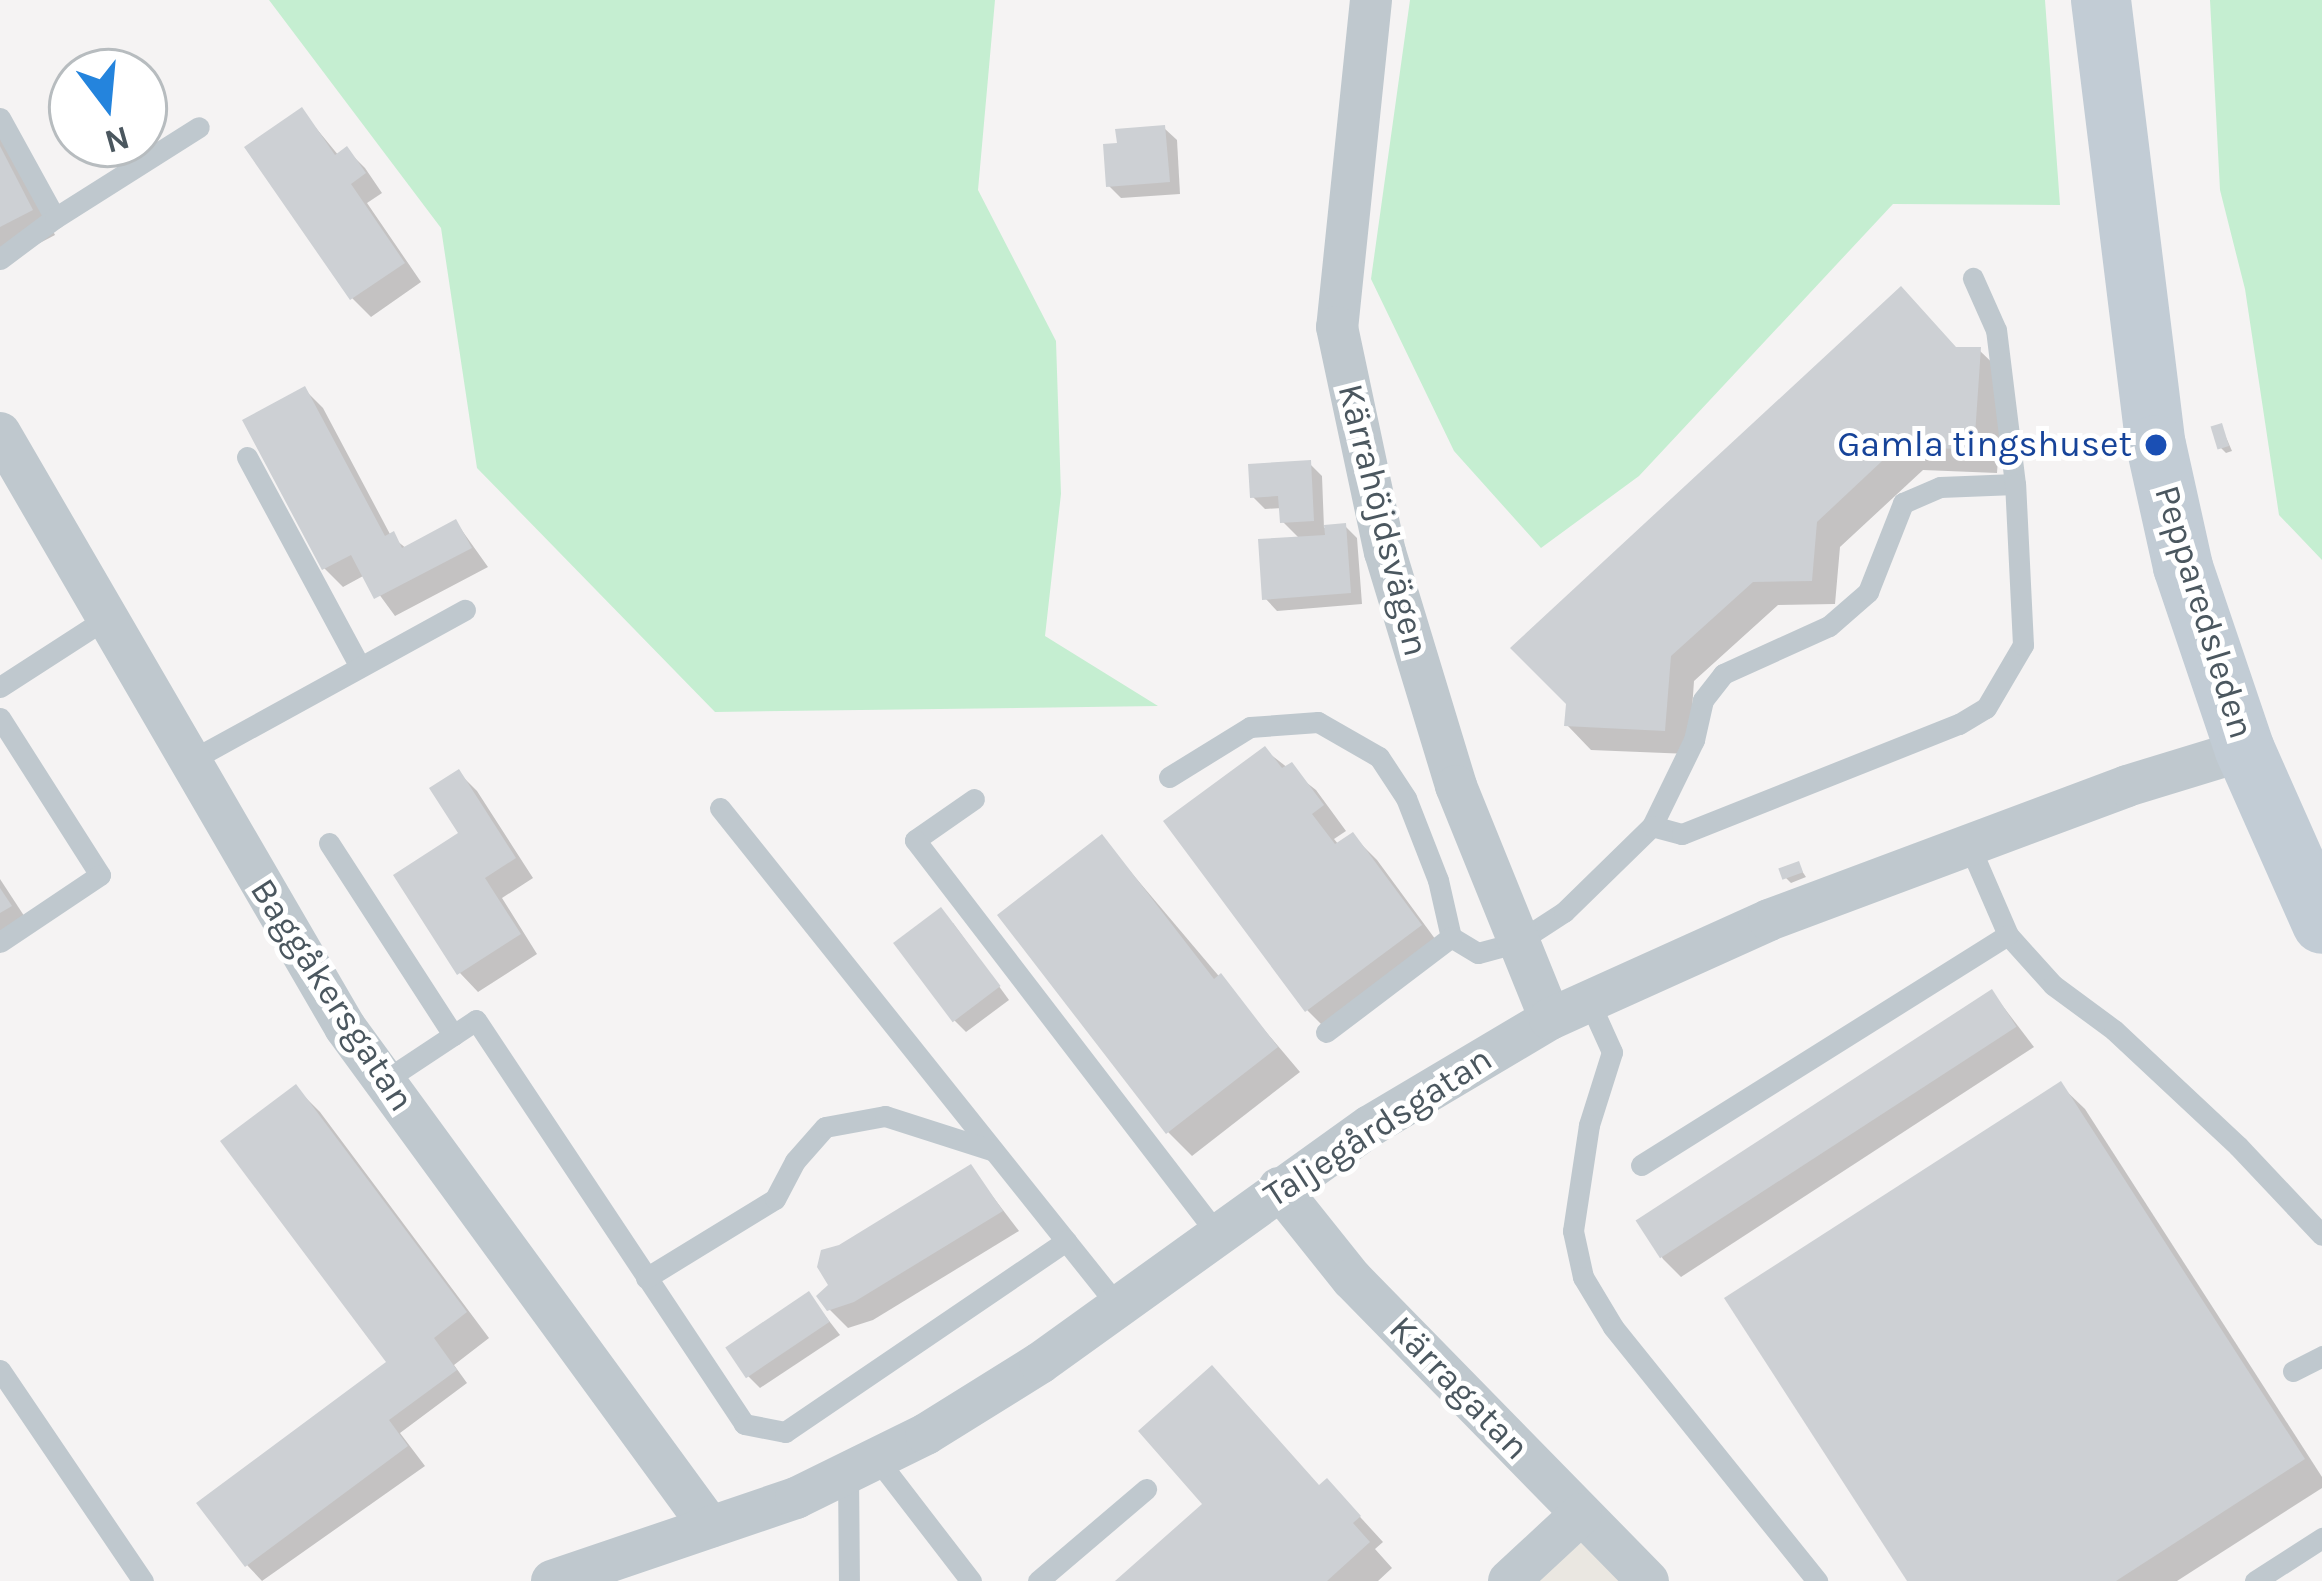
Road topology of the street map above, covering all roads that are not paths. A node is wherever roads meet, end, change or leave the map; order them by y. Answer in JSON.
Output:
{"nodes":[{"id":1,"x":1371,"y":0,"type":"edge"},
{"id":2,"x":2102,"y":0,"type":"edge"},
{"id":3,"x":0,"y":118,"type":"edge"},
{"id":4,"x":199,"y":127,"type":"dead end"},
{"id":5,"x":55,"y":218,"type":"junction"},
{"id":6,"x":0,"y":259,"type":"edge"},
{"id":7,"x":1973,"y":278,"type":"dead end"},
{"id":8,"x":0,"y":433,"type":"edge"},
{"id":9,"x":248,"y":457,"type":"dead end"},
{"id":10,"x":12,"y":472,"type":"edge"},
{"id":11,"x":2015,"y":484,"type":"junction"},
{"id":12,"x":465,"y":610,"type":"dead end"},
{"id":13,"x":105,"y":619,"type":"junction"},
{"id":14,"x":360,"y":667,"type":"junction"},
{"id":15,"x":0,"y":687,"type":"edge"},
{"id":16,"x":0,"y":718,"type":"edge"},
{"id":17,"x":2245,"y":750,"type":"junction"},
{"id":18,"x":188,"y":763,"type":"junction"},
{"id":19,"x":1169,"y":777,"type":"dead end"},
{"id":20,"x":974,"y":799,"type":"dead end"},
{"id":21,"x":720,"y":808,"type":"dead end"},
{"id":22,"x":1652,"y":826,"type":"junction"},
{"id":23,"x":329,"y":843,"type":"dead end"},
{"id":24,"x":1970,"y":847,"type":"junction"},
{"id":25,"x":2322,"y":924,"type":"edge"},
{"id":26,"x":2008,"y":935,"type":"junction"},
{"id":27,"x":1450,"y":937,"type":"junction"},
{"id":28,"x":0,"y":942,"type":"edge"},
{"id":29,"x":1516,"y":943,"type":"junction"},
{"id":30,"x":1589,"y":1001,"type":"junction"},
{"id":31,"x":1550,"y":1019,"type":"junction"},
{"id":32,"x":1326,"y":1032,"type":"dead end"},
{"id":33,"x":453,"y":1035,"type":"junction"},
{"id":34,"x":384,"y":1081,"type":"junction"},
{"id":35,"x":994,"y":1151,"type":"junction"},
{"id":36,"x":1641,"y":1166,"type":"dead end"},
{"id":37,"x":1279,"y":1188,"type":"junction"},
{"id":38,"x":1216,"y":1233,"type":"junction"},
{"id":39,"x":2322,"y":1234,"type":"edge"},
{"id":40,"x":1066,"y":1240,"type":"junction"},
{"id":41,"x":646,"y":1278,"type":"junction"},
{"id":42,"x":1118,"y":1306,"type":"junction"},
{"id":43,"x":2322,"y":1356,"type":"edge"},
{"id":44,"x":0,"y":1370,"type":"edge"},
{"id":45,"x":2293,"y":1371,"type":"dead end"},
{"id":46,"x":862,"y":1465,"type":"junction"},
{"id":47,"x":1146,"y":1489,"type":"dead end"},
{"id":48,"x":1581,"y":1514,"type":"junction"},
{"id":49,"x":710,"y":1527,"type":"junction"},
{"id":50,"x":2322,"y":1538,"type":"edge"},
{"id":51,"x":143,"y":1581,"type":"edge"},
{"id":52,"x":552,"y":1581,"type":"edge"},
{"id":53,"x":849,"y":1581,"type":"edge"},
{"id":54,"x":971,"y":1581,"type":"edge"},
{"id":55,"x":1038,"y":1581,"type":"edge"},
{"id":56,"x":1509,"y":1581,"type":"edge"},
{"id":57,"x":1648,"y":1581,"type":"edge"},
{"id":58,"x":1817,"y":1581,"type":"edge"},
{"id":59,"x":2255,"y":1581,"type":"edge"}],
"edges":[{"from":1,"to":29,"type":"street","name":"Kärrahöjdsvägen"},
{"from":2,"to":17,"type":"street","name":"Pepparedsleden"},
{"from":3,"to":5,"type":"lane"},
{"from":4,"to":5,"type":"lane"},
{"from":5,"to":6,"type":"lane"},
{"from":7,"to":11,"type":"lane"},
{"from":8,"to":10,"type":"street","name":"Baggåkersgatan"},
{"from":9,"to":14,"type":"lane"},
{"from":10,"to":13,"type":"street","name":"Baggåkersgatan"},
{"from":11,"to":22,"type":"lane"},
{"from":11,"to":22,"type":"lane"},
{"from":12,"to":14,"type":"lane"},
{"from":13,"to":15,"type":"lane"},
{"from":13,"to":18,"type":"street","name":"Baggåkersgatan"},
{"from":14,"to":18,"type":"lane"},
{"from":16,"to":28,"type":"lane"},
{"from":17,"to":24,"type":"street","name":"Taljegårdsgatan"},
{"from":17,"to":25,"type":"street","name":"Pepparedsleden"},
{"from":18,"to":34,"type":"street","name":"Baggåkersgatan"},
{"from":19,"to":27,"type":"lane"},
{"from":20,"to":38,"type":"lane"},
{"from":21,"to":35,"type":"lane"},
{"from":22,"to":29,"type":"lane"},
{"from":23,"to":33,"type":"lane"},
{"from":24,"to":26,"type":"lane"},
{"from":24,"to":30,"type":"street","name":"Taljegårdsgatan"},
{"from":26,"to":36,"type":"lane"},
{"from":26,"to":39,"type":"lane"},
{"from":27,"to":29,"type":"lane"},
{"from":27,"to":32,"type":"lane"},
{"from":29,"to":31,"type":"street","name":"Kärrahöjdsvägen"},
{"from":30,"to":31,"type":"street","name":"Taljegårdsgatan"},
{"from":30,"to":58,"type":"lane"},
{"from":31,"to":37,"type":"street","name":"Taljegårdsgatan"},
{"from":33,"to":34,"type":"lane"},
{"from":33,"to":41,"type":"lane"},
{"from":34,"to":49,"type":"street","name":"Baggåkersgatan"},
{"from":35,"to":40,"type":"lane"},
{"from":35,"to":41,"type":"lane"},
{"from":37,"to":38,"type":"street","name":"Taljegårdsgatan"},
{"from":37,"to":48,"type":"street","name":"Kärragatan"},
{"from":38,"to":42,"type":"street","name":"Taljegårdsgatan"},
{"from":40,"to":41,"type":"lane"},
{"from":40,"to":42,"type":"lane"},
{"from":42,"to":46,"type":"street","name":"Taljegårdsgatan"},
{"from":43,"to":45,"type":"lane"},
{"from":44,"to":51,"type":"lane"},
{"from":46,"to":49,"type":"street","name":"Taljegårdsgatan"},
{"from":46,"to":53,"type":"lane"},
{"from":46,"to":54,"type":"lane"},
{"from":47,"to":55,"type":"lane"},
{"from":48,"to":56,"type":"street"},
{"from":48,"to":57,"type":"street","name":"Kärragatan"},
{"from":49,"to":52,"type":"street","name":"Taljegårdsgatan"},
{"from":50,"to":59,"type":"lane"}]}
